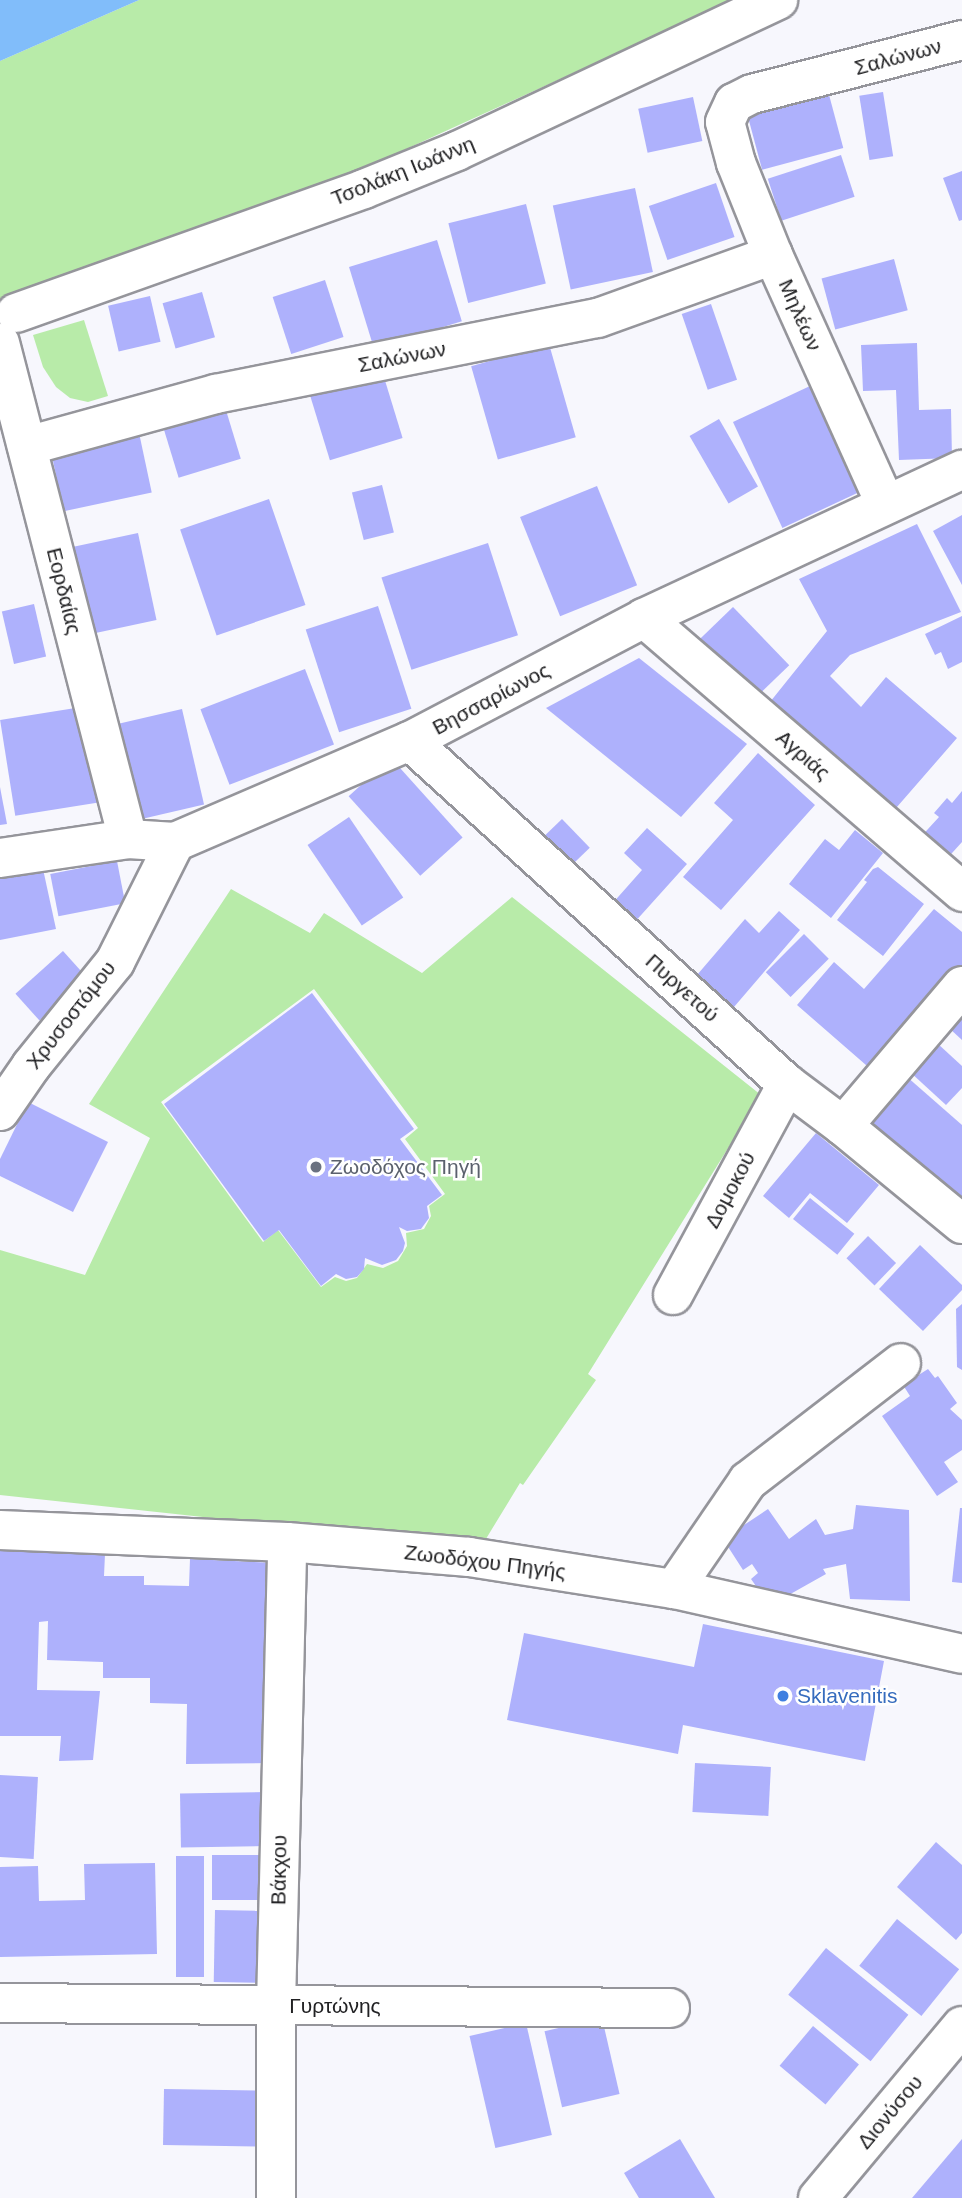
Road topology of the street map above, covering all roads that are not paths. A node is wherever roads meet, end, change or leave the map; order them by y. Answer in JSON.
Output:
{"nodes":[{"id":1,"x":778,"y":0,"type":"edge"},
{"id":2,"x":962,"y":40,"type":"edge"},
{"id":3,"x":725,"y":122,"type":"joint"},
{"id":4,"x":773,"y":255,"type":"junction"},
{"id":5,"x":6,"y":333,"type":"edge"},
{"id":6,"x":27,"y":446,"type":"junction"},
{"id":7,"x":962,"y":470,"type":"edge"},
{"id":8,"x":885,"y":503,"type":"junction"},
{"id":9,"x":644,"y":618,"type":"junction"},
{"id":10,"x":410,"y":741,"type":"junction"},
{"id":11,"x":128,"y":839,"type":"junction"},
{"id":12,"x":175,"y":842,"type":"junction"},
{"id":13,"x":0,"y":858,"type":"edge"},
{"id":14,"x":962,"y":892,"type":"edge"},
{"id":15,"x":962,"y":986,"type":"edge"},
{"id":16,"x":786,"y":1084,"type":"junction"},
{"id":17,"x":0,"y":1111,"type":"edge"},
{"id":18,"x":843,"y":1126,"type":"junction"},
{"id":19,"x":962,"y":1224,"type":"edge"},
{"id":20,"x":673,"y":1295,"type":"dead end"},
{"id":21,"x":901,"y":1363,"type":"dead end"},
{"id":22,"x":0,"y":1530,"type":"edge"},
{"id":23,"x":287,"y":1542,"type":"junction"},
{"id":24,"x":674,"y":1589,"type":"junction"},
{"id":25,"x":962,"y":1654,"type":"edge"},
{"id":26,"x":0,"y":2003,"type":"edge"},
{"id":27,"x":276,"y":2005,"type":"junction"},
{"id":28,"x":670,"y":2008,"type":"dead end"},
{"id":29,"x":962,"y":2026,"type":"edge"},
{"id":30,"x":276,"y":2198,"type":"edge"},
{"id":31,"x":818,"y":2198,"type":"edge"}],
"edges":[{"from":1,"to":5,"type":"street","name":"Τσολάκη Ιωάννη"},
{"from":2,"to":3,"type":"street","name":"Σαλώνων"},
{"from":3,"to":4,"type":"street","name":"Μηλέων"},
{"from":4,"to":6,"type":"street","name":"Σαλώνων"},
{"from":4,"to":8,"type":"street","name":"Μηλέων"},
{"from":5,"to":6,"type":"street","name":"Εορδαίας"},
{"from":6,"to":11,"type":"street","name":"Εορδαίας"},
{"from":7,"to":8,"type":"street","name":"Βησσαρίωνος"},
{"from":8,"to":9,"type":"street","name":"Βησσαρίωνος"},
{"from":9,"to":10,"type":"street","name":"Βησσαρίωνος"},
{"from":9,"to":14,"type":"street","name":"Αγριάς"},
{"from":10,"to":12,"type":"street","name":"Βησσαρίωνος"},
{"from":10,"to":16,"type":"street","name":"Πυργετού"},
{"from":11,"to":12,"type":"street","name":"Βησσαρίωνος"},
{"from":11,"to":13,"type":"street","name":"Βησσαρίωνος"},
{"from":12,"to":17,"type":"street","name":"Χρυσοστόμου"},
{"from":15,"to":18,"type":"street"},
{"from":16,"to":18,"type":"street","name":"Πυργετού"},
{"from":16,"to":20,"type":"street","name":"Δομοκού"},
{"from":18,"to":19,"type":"street","name":"Πυργετού"},
{"from":21,"to":24,"type":"street"},
{"from":22,"to":23,"type":"street","name":"Ζωοδόχου Πηγής"},
{"from":23,"to":24,"type":"street","name":"Ζωοδόχου Πηγής"},
{"from":23,"to":27,"type":"street","name":"Βάκχου"},
{"from":24,"to":25,"type":"street","name":"Ζωοδόχου Πηγής"},
{"from":26,"to":27,"type":"street","name":"Γυρτώνης"},
{"from":27,"to":28,"type":"street","name":"Γυρτώνης"},
{"from":27,"to":30,"type":"street","name":"Βάκχου"},
{"from":29,"to":31,"type":"street","name":"Διονύσου"}]}
